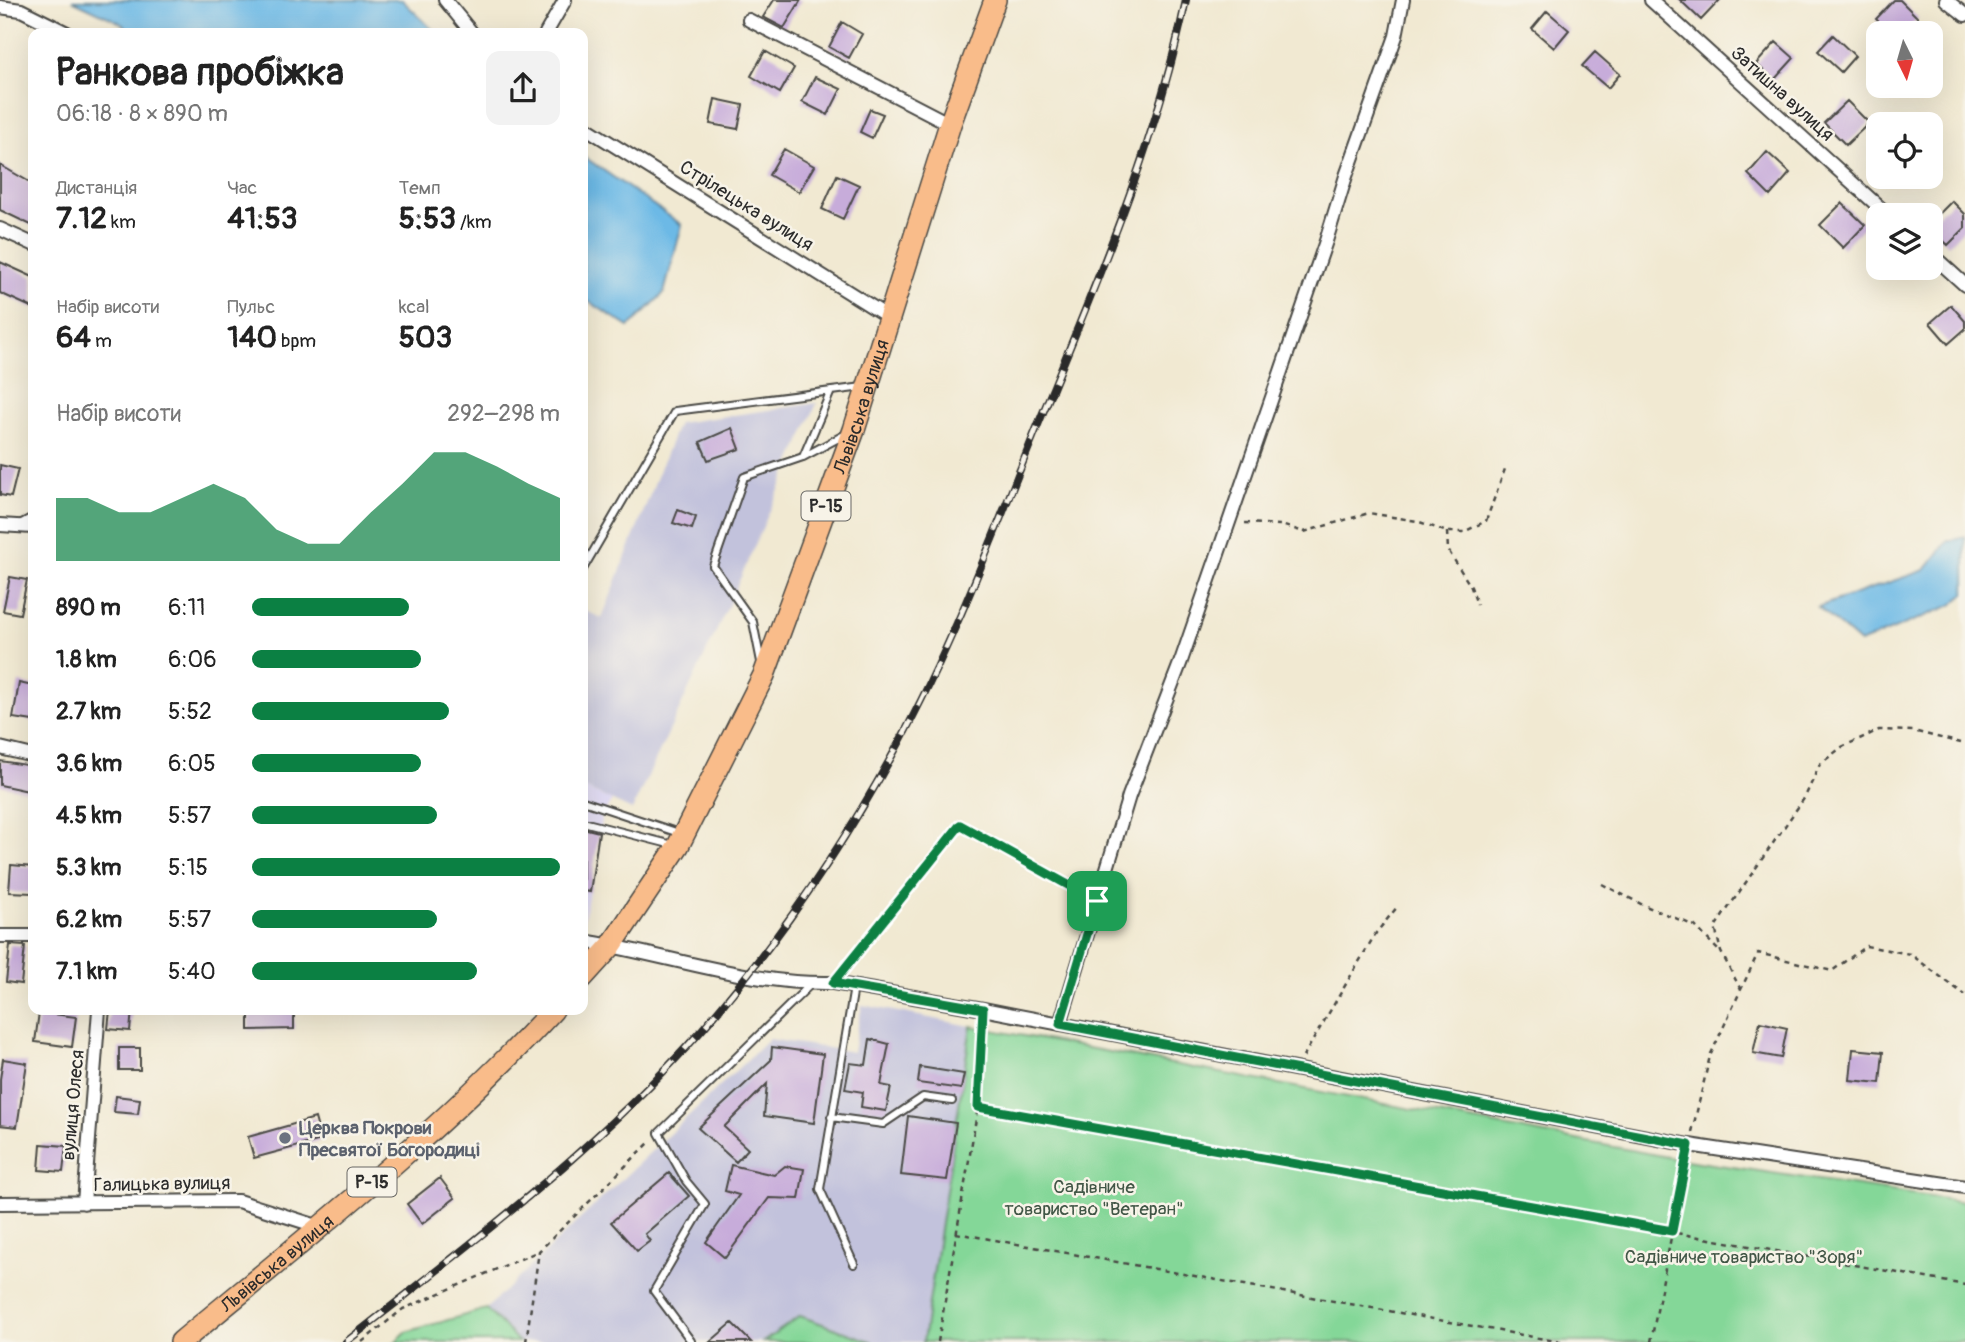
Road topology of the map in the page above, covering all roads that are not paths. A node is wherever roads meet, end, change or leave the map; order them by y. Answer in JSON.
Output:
{"nodes":[{"id":1,"x":445,"y":0,"type":"edge"},
{"id":2,"x":565,"y":0,"type":"edge"},
{"id":3,"x":995,"y":0,"type":"edge"},
{"id":4,"x":1403,"y":0,"type":"edge"},
{"id":5,"x":1651,"y":0,"type":"edge"},
{"id":6,"x":1947,"y":0,"type":"edge"},
{"id":7,"x":0,"y":7,"type":"edge"},
{"id":8,"x":1965,"y":15,"type":"edge"},
{"id":9,"x":749,"y":19,"type":"dead end"},
{"id":10,"x":57,"y":28,"type":"edge"},
{"id":11,"x":468,"y":28,"type":"edge"},
{"id":12,"x":549,"y":28,"type":"edge"},
{"id":13,"x":950,"y":124,"type":"junction"},
{"id":14,"x":588,"y":129,"type":"edge"},
{"id":15,"x":1875,"y":203,"type":"edge"},
{"id":16,"x":0,"y":229,"type":"edge"},
{"id":17,"x":28,"y":242,"type":"edge"},
{"id":18,"x":1943,"y":266,"type":"edge"},
{"id":19,"x":1965,"y":285,"type":"edge"},
{"id":20,"x":890,"y":318,"type":"junction"},
{"id":21,"x":868,"y":386,"type":"junction"},
{"id":22,"x":831,"y":391,"type":"junction"},
{"id":23,"x":854,"y":430,"type":"junction"},
{"id":24,"x":803,"y":457,"type":"junction"},
{"id":25,"x":28,"y":520,"type":"edge"},
{"id":26,"x":0,"y":525,"type":"edge"},
{"id":27,"x":15,"y":526,"type":"junction"},
{"id":28,"x":28,"y":527,"type":"edge"},
{"id":29,"x":588,"y":560,"type":"edge"},
{"id":30,"x":764,"y":676,"type":"junction"},
{"id":31,"x":0,"y":748,"type":"edge"},
{"id":32,"x":28,"y":755,"type":"edge"},
{"id":33,"x":588,"y":803,"type":"edge"},
{"id":34,"x":588,"y":823,"type":"edge"},
{"id":35,"x":681,"y":840,"type":"junction"},
{"id":36,"x":0,"y":936,"type":"edge"},
{"id":37,"x":28,"y":936,"type":"edge"},
{"id":38,"x":588,"y":943,"type":"edge"},
{"id":39,"x":611,"y":946,"type":"junction"},
{"id":40,"x":588,"y":971,"type":"edge"},
{"id":41,"x":811,"y":984,"type":"junction"},
{"id":42,"x":854,"y":988,"type":"junction"},
{"id":43,"x":99,"y":1015,"type":"edge"},
{"id":44,"x":548,"y":1015,"type":"edge"},
{"id":45,"x":1060,"y":1024,"type":"junction"},
{"id":46,"x":952,"y":1101,"type":"dead end"},
{"id":47,"x":831,"y":1117,"type":"junction"},
{"id":48,"x":1965,"y":1187,"type":"edge"},
{"id":49,"x":0,"y":1203,"type":"edge"},
{"id":50,"x":84,"y":1203,"type":"junction"},
{"id":51,"x":320,"y":1227,"type":"junction"},
{"id":52,"x":854,"y":1264,"type":"dead end"},
{"id":53,"x":691,"y":1341,"type":"edge"},
{"id":54,"x":181,"y":1342,"type":"edge"}],
"edges":[{"from":1,"to":11,"type":"street"},
{"from":2,"to":12,"type":"street"},
{"from":3,"to":13,"type":"main road","name":"Львівська вулиця","number":"Р-15"},
{"from":4,"to":45,"type":"street"},
{"from":5,"to":15,"type":"street","name":"Затишна вулиця"},
{"from":6,"to":8,"type":"street"},
{"from":7,"to":10,"type":"street"},
{"from":9,"to":13,"type":"street"},
{"from":13,"to":20,"type":"main road","name":"Львівська вулиця","number":"Р-15"},
{"from":14,"to":20,"type":"street","name":"Стрілецька вулиця"},
{"from":16,"to":17,"type":"street"},
{"from":18,"to":19,"type":"street"},
{"from":20,"to":21,"type":"main road","name":"Львівська вулиця","number":"Р-15"},
{"from":21,"to":22,"type":"lane"},
{"from":21,"to":23,"type":"main road","name":"Львівська вулиця","number":"Р-15"},
{"from":22,"to":24,"type":"lane"},
{"from":22,"to":29,"type":"lane"},
{"from":23,"to":24,"type":"lane"},
{"from":23,"to":30,"type":"main road","name":"Львівська вулиця","number":"Р-15"},
{"from":24,"to":30,"type":"lane"},
{"from":25,"to":27,"type":"lane"},
{"from":26,"to":27,"type":"street"},
{"from":27,"to":28,"type":"street"},
{"from":30,"to":35,"type":"main road","name":"Львівська вулиця","number":"Р-15"},
{"from":31,"to":32,"type":"street"},
{"from":33,"to":35,"type":"lane"},
{"from":34,"to":35,"type":"lane"},
{"from":35,"to":39,"type":"main road","name":"Львівська вулиця","number":"Р-15"},
{"from":36,"to":37,"type":"street"},
{"from":38,"to":39,"type":"street"},
{"from":39,"to":40,"type":"main road","name":"Львівська вулиця","number":"Р-15"},
{"from":39,"to":41,"type":"street"},
{"from":41,"to":42,"type":"street"},
{"from":41,"to":53,"type":"lane"},
{"from":42,"to":45,"type":"street"},
{"from":42,"to":47,"type":"lane"},
{"from":43,"to":50,"type":"street","name":"вулиця Олеся"},
{"from":44,"to":51,"type":"main road","name":"Львівська вулиця","number":"Р-15"},
{"from":45,"to":48,"type":"street"},
{"from":46,"to":47,"type":"lane"},
{"from":47,"to":52,"type":"lane"},
{"from":49,"to":50,"type":"street","name":"Галицька вулиця"},
{"from":50,"to":51,"type":"street","name":"Галицька вулиця"},
{"from":51,"to":54,"type":"main road","name":"Львівська вулиця","number":"Р-15"}]}
